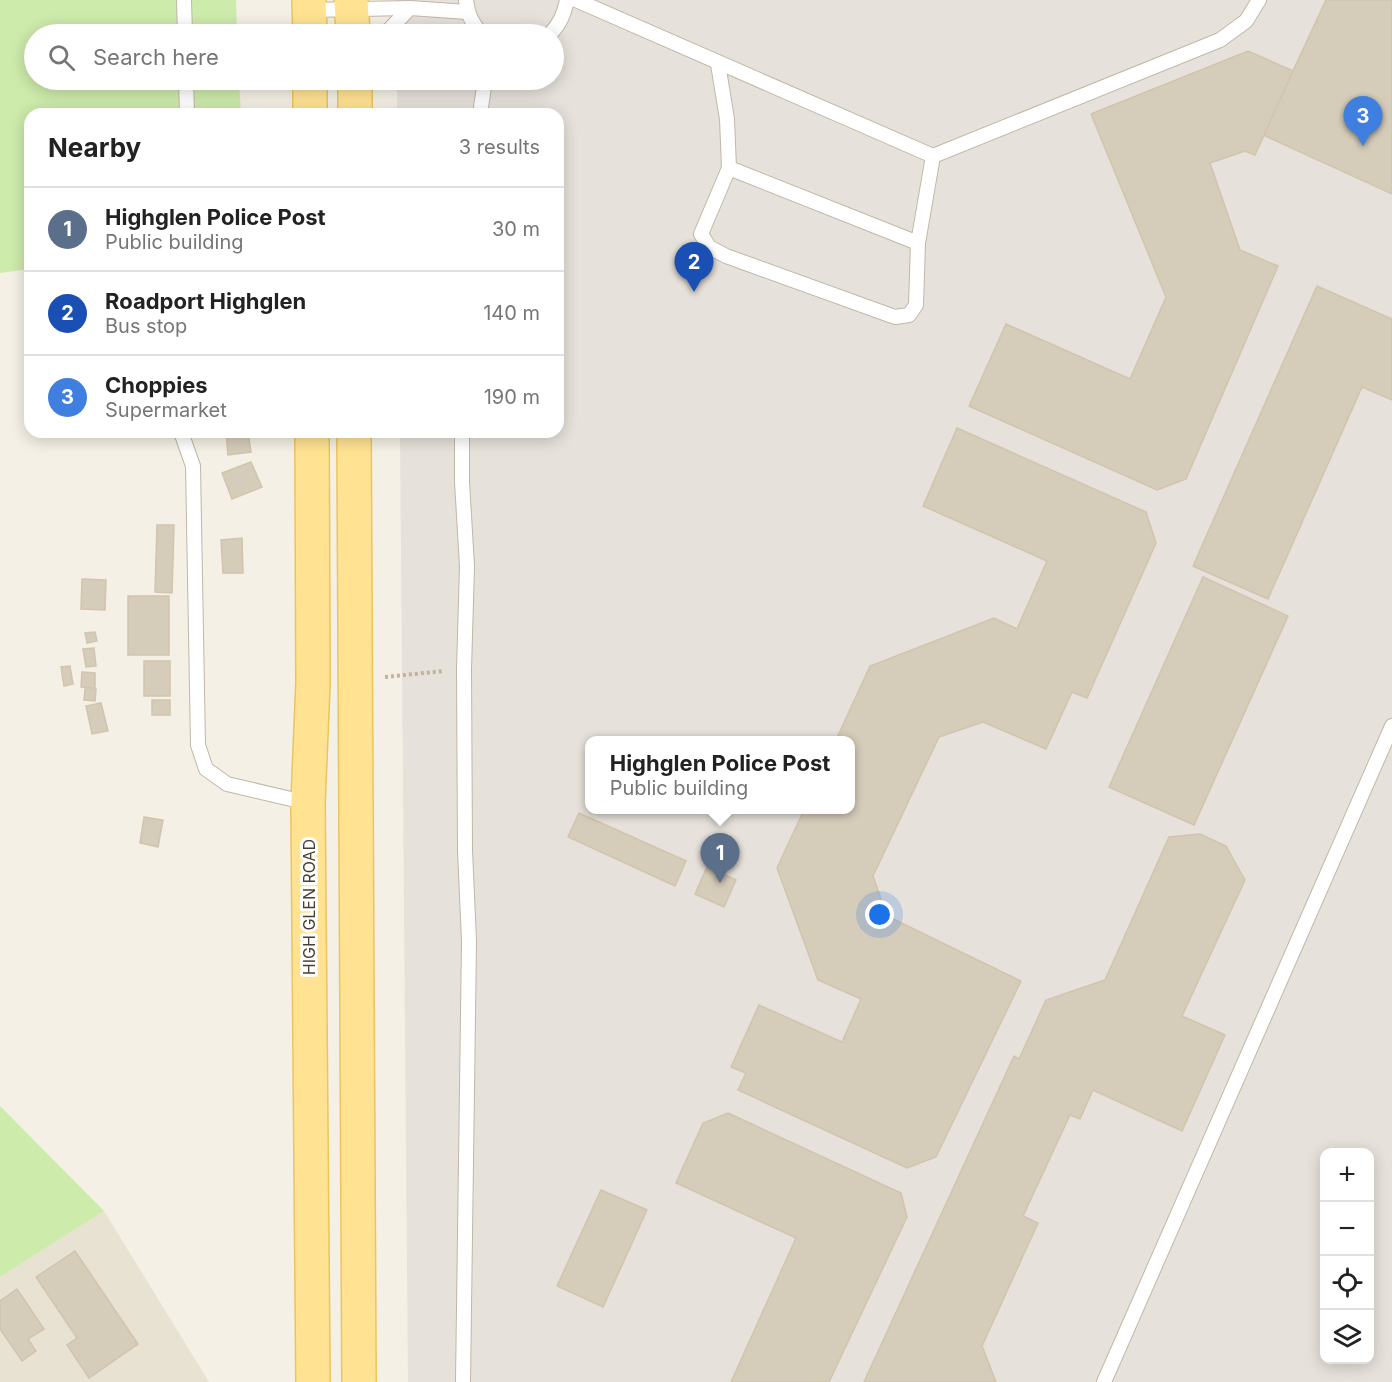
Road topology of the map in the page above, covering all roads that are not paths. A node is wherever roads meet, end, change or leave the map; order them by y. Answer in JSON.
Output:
{"nodes":[{"id":1,"x":184,"y":0,"type":"edge"},
{"id":2,"x":567,"y":0,"type":"edge"},
{"id":3,"x":576,"y":0,"type":"edge"},
{"id":4,"x":1259,"y":0,"type":"edge"},
{"id":5,"x":467,"y":6,"type":"edge"},
{"id":6,"x":410,"y":8,"type":"junction"},
{"id":7,"x":352,"y":14,"type":"edge"},
{"id":8,"x":310,"y":15,"type":"edge"},
{"id":9,"x":185,"y":24,"type":"edge"},
{"id":10,"x":395,"y":24,"type":"edge"},
{"id":11,"x":473,"y":24,"type":"edge"},
{"id":12,"x":559,"y":24,"type":"edge"},
{"id":13,"x":718,"y":64,"type":"junction"},
{"id":14,"x":186,"y":90,"type":"edge"},
{"id":15,"x":310,"y":90,"type":"edge"},
{"id":16,"x":355,"y":90,"type":"edge"},
{"id":17,"x":484,"y":90,"type":"edge"},
{"id":18,"x":187,"y":108,"type":"edge"},
{"id":19,"x":310,"y":108,"type":"edge"},
{"id":20,"x":355,"y":108,"type":"edge"},
{"id":21,"x":481,"y":108,"type":"edge"},
{"id":22,"x":933,"y":156,"type":"junction"},
{"id":23,"x":729,"y":168,"type":"junction"},
{"id":24,"x":918,"y":243,"type":"junction"},
{"id":25,"x":182,"y":438,"type":"edge"},
{"id":26,"x":312,"y":438,"type":"edge"},
{"id":27,"x":354,"y":438,"type":"edge"},
{"id":28,"x":462,"y":438,"type":"edge"},
{"id":29,"x":1392,"y":726,"type":"edge"},
{"id":30,"x":308,"y":803,"type":"junction"},
{"id":31,"x":313,"y":1382,"type":"edge"},
{"id":32,"x":359,"y":1382,"type":"edge"},
{"id":33,"x":463,"y":1382,"type":"edge"},
{"id":34,"x":1104,"y":1382,"type":"edge"}],
"edges":[{"from":1,"to":9,"type":"lane"},
{"from":2,"to":12,"type":"lane"},
{"from":3,"to":13,"type":"lane"},
{"from":4,"to":22,"type":"lane"},
{"from":5,"to":6,"type":"lane"},
{"from":5,"to":11,"type":"lane"},
{"from":6,"to":7,"type":"lane"},
{"from":6,"to":10,"type":"lane"},
{"from":7,"to":8,"type":"lane"},
{"from":13,"to":22,"type":"lane"},
{"from":13,"to":23,"type":"lane"},
{"from":14,"to":18,"type":"lane"},
{"from":15,"to":19,"type":"main road"},
{"from":16,"to":20,"type":"main road"},
{"from":17,"to":21,"type":"lane"},
{"from":22,"to":24,"type":"lane"},
{"from":23,"to":24,"type":"lane"},
{"from":23,"to":24,"type":"lane"},
{"from":25,"to":30,"type":"lane"},
{"from":26,"to":30,"type":"main road","name":"HIGH GLEN ROAD"},
{"from":27,"to":32,"type":"main road"},
{"from":28,"to":33,"type":"lane"},
{"from":29,"to":34,"type":"lane"},
{"from":30,"to":31,"type":"main road","name":"HIGH GLEN ROAD"}]}
